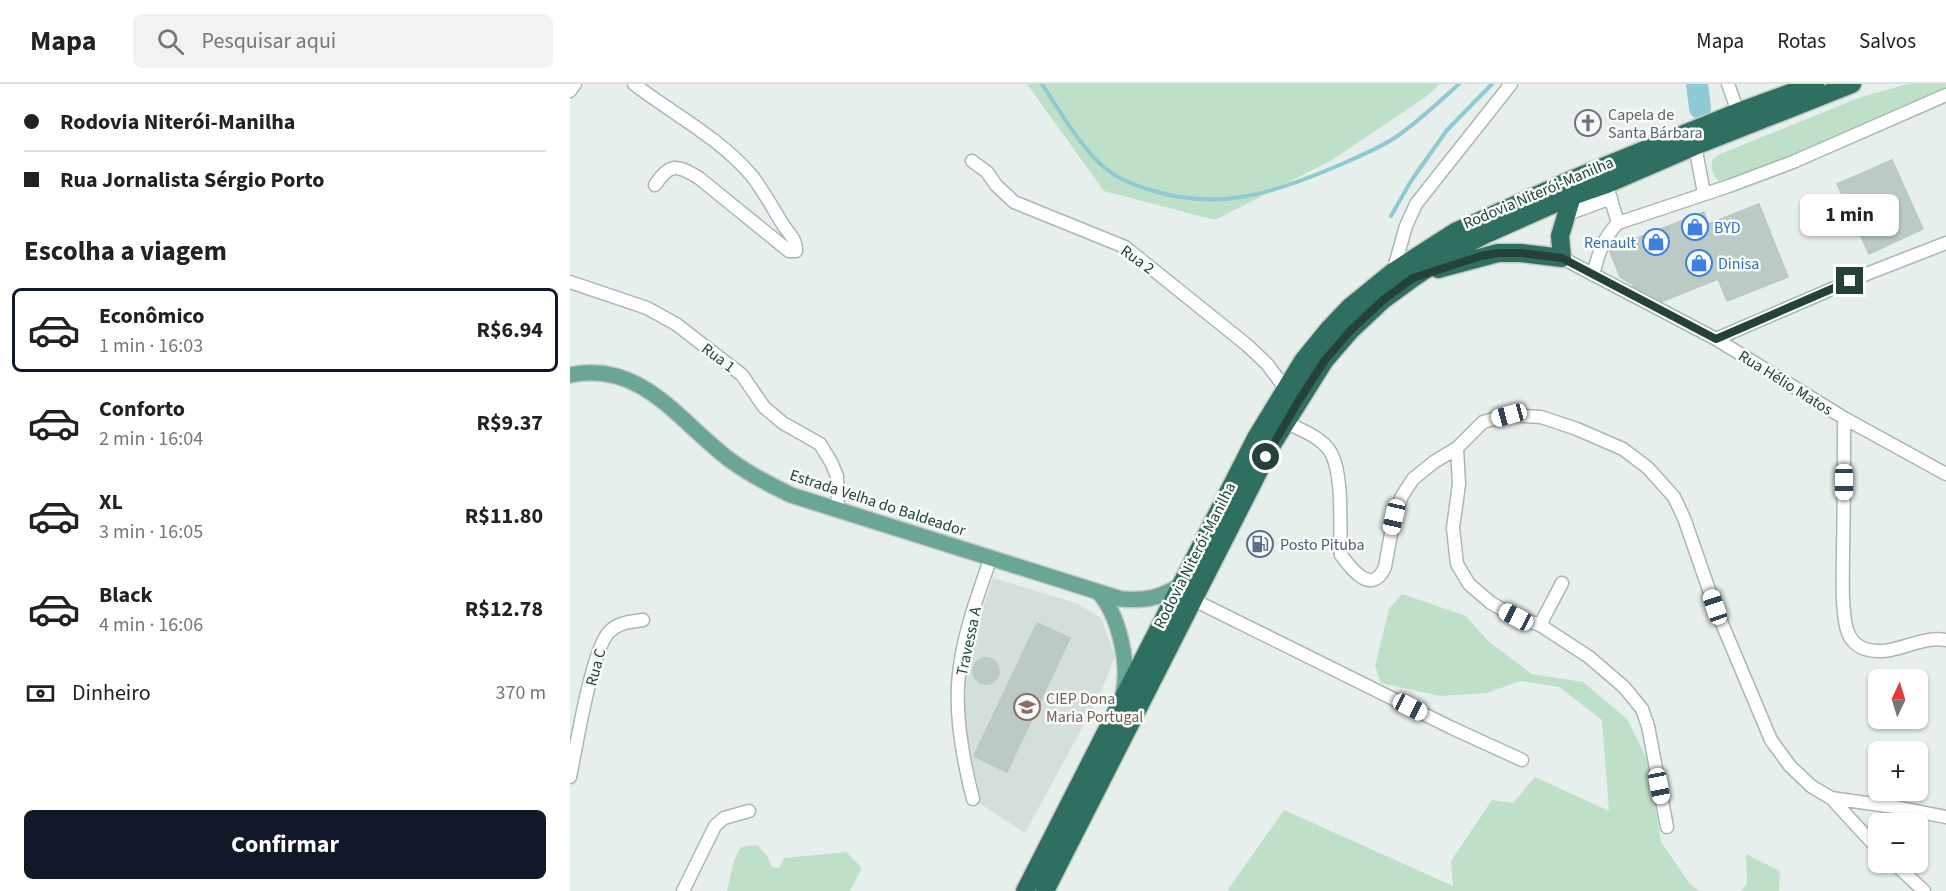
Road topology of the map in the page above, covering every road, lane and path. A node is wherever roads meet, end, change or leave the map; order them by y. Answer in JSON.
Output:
{"nodes":[{"id":1,"x":575,"y":84,"type":"edge"},
{"id":2,"x":634,"y":84,"type":"edge"},
{"id":3,"x":1511,"y":84,"type":"edge"},
{"id":4,"x":1728,"y":84,"type":"edge"},
{"id":5,"x":1815,"y":84,"type":"edge"},
{"id":6,"x":1852,"y":84,"type":"edge"},
{"id":7,"x":570,"y":92,"type":"edge"},
{"id":8,"x":1946,"y":95,"type":"edge"},
{"id":9,"x":1738,"y":112,"type":"junction"},
{"id":10,"x":1695,"y":146,"type":"junction"},
{"id":11,"x":972,"y":161,"type":"dead end"},
{"id":12,"x":655,"y":185,"type":"dead end"},
{"id":13,"x":1609,"y":191,"type":"junction"},
{"id":14,"x":1704,"y":193,"type":"junction"},
{"id":15,"x":1572,"y":196,"type":"junction"},
{"id":16,"x":1564,"y":215,"type":"junction"},
{"id":17,"x":1618,"y":223,"type":"junction"},
{"id":18,"x":1946,"y":243,"type":"edge"},
{"id":19,"x":1562,"y":258,"type":"junction"},
{"id":20,"x":1393,"y":272,"type":"junction"},
{"id":21,"x":1593,"y":274,"type":"junction"},
{"id":22,"x":1413,"y":278,"type":"junction"},
{"id":23,"x":570,"y":282,"type":"edge"},
{"id":24,"x":1716,"y":339,"type":"junction"},
{"id":25,"x":570,"y":375,"type":"edge"},
{"id":26,"x":1285,"y":388,"type":"junction"},
{"id":27,"x":1844,"y":417,"type":"junction"},
{"id":28,"x":1285,"y":422,"type":"junction"},
{"id":29,"x":1457,"y":448,"type":"junction"},
{"id":30,"x":1946,"y":474,"type":"edge"},
{"id":31,"x":838,"y":510,"type":"junction"},
{"id":32,"x":991,"y":557,"type":"junction"},
{"id":33,"x":1562,"y":583,"type":"dead end"},
{"id":34,"x":1181,"y":585,"type":"junction"},
{"id":35,"x":1099,"y":593,"type":"junction"},
{"id":36,"x":1194,"y":600,"type":"junction"},
{"id":37,"x":643,"y":620,"type":"dead end"},
{"id":38,"x":1540,"y":625,"type":"junction"},
{"id":39,"x":1946,"y":640,"type":"edge"},
{"id":40,"x":1121,"y":706,"type":"junction"},
{"id":41,"x":1522,"y":760,"type":"dead end"},
{"id":42,"x":570,"y":777,"type":"edge"},
{"id":43,"x":1831,"y":798,"type":"junction"},
{"id":44,"x":973,"y":799,"type":"dead end"},
{"id":45,"x":748,"y":812,"type":"dead end"},
{"id":46,"x":1946,"y":817,"type":"edge"},
{"id":47,"x":1667,"y":827,"type":"dead end"},
{"id":48,"x":1868,"y":838,"type":"edge"},
{"id":49,"x":1905,"y":873,"type":"edge"},
{"id":50,"x":683,"y":891,"type":"edge"},
{"id":51,"x":1025,"y":891,"type":"edge"},
{"id":52,"x":1045,"y":891,"type":"edge"},
{"id":53,"x":1924,"y":891,"type":"edge"}],
"edges":[{"from":1,"to":7,"type":"street"},
{"from":2,"to":12,"type":"street"},
{"from":3,"to":20,"type":"street"},
{"from":4,"to":9,"type":"street"},
{"from":5,"to":9,"type":"highway","name":"Rodovia Niterói-Manilha"},
{"from":6,"to":10,"type":"highway","name":"Rodovia Niterói-Manilha"},
{"from":8,"to":14,"type":"street"},
{"from":9,"to":20,"type":"highway","name":"Rodovia Niterói-Manilha"},
{"from":10,"to":13,"type":"highway","name":"Rodovia Niterói-Manilha"},
{"from":10,"to":14,"type":"street"},
{"from":11,"to":26,"type":"street","name":"Rua 2"},
{"from":13,"to":15,"type":"highway","name":"Rodovia Niterói-Manilha"},
{"from":13,"to":16,"type":"street"},
{"from":13,"to":17,"type":"street"},
{"from":14,"to":17,"type":"street"},
{"from":15,"to":16,"type":"highway"},
{"from":15,"to":22,"type":"highway","name":"Rodovia Niterói-Manilha"},
{"from":16,"to":19,"type":"highway"},
{"from":17,"to":21,"type":"street"},
{"from":18,"to":24,"type":"street"},
{"from":19,"to":21,"type":"street","name":"Rua Hélio Matos"},
{"from":19,"to":22,"type":"highway"},
{"from":20,"to":26,"type":"highway","name":"Rodovia Niterói-Manilha"},
{"from":21,"to":24,"type":"street","name":"Rua Hélio Matos"},
{"from":22,"to":28,"type":"highway","name":"Rodovia Niterói-Manilha"},
{"from":23,"to":31,"type":"street","name":"Rua 1"},
{"from":24,"to":27,"type":"street","name":"Rua Hélio Matos"},
{"from":25,"to":31,"type":"main road","name":"Estrada Velha do Baldeador"},
{"from":26,"to":34,"type":"highway","name":"Rodovia Niterói-Manilha"},
{"from":27,"to":30,"type":"street","name":"Rua Hélio Matos"},
{"from":27,"to":39,"type":"street"},
{"from":28,"to":29,"type":"street"},
{"from":28,"to":36,"type":"highway","name":"Rodovia Niterói-Manilha"},
{"from":29,"to":38,"type":"street"},
{"from":29,"to":43,"type":"street"},
{"from":31,"to":32,"type":"main road","name":"Estrada Velha do Baldeador"},
{"from":32,"to":35,"type":"main road","name":"Estrada Velha do Baldeador"},
{"from":32,"to":44,"type":"street","name":"Travessa A"},
{"from":33,"to":38,"type":"street"},
{"from":34,"to":35,"type":"main road","name":"Estrada Velha do Baldeador"},
{"from":34,"to":40,"type":"highway","name":"Rodovia Niterói-Manilha"},
{"from":35,"to":40,"type":"main road"},
{"from":36,"to":41,"type":"street"},
{"from":36,"to":52,"type":"highway","name":"Rodovia Niterói-Manilha"},
{"from":37,"to":42,"type":"street","name":"Rua C"},
{"from":38,"to":47,"type":"street"},
{"from":40,"to":51,"type":"highway","name":"Rodovia Niterói-Manilha"},
{"from":43,"to":46,"type":"street"},
{"from":43,"to":48,"type":"street"},
{"from":45,"to":50,"type":"street"},
{"from":49,"to":53,"type":"street"}]}
